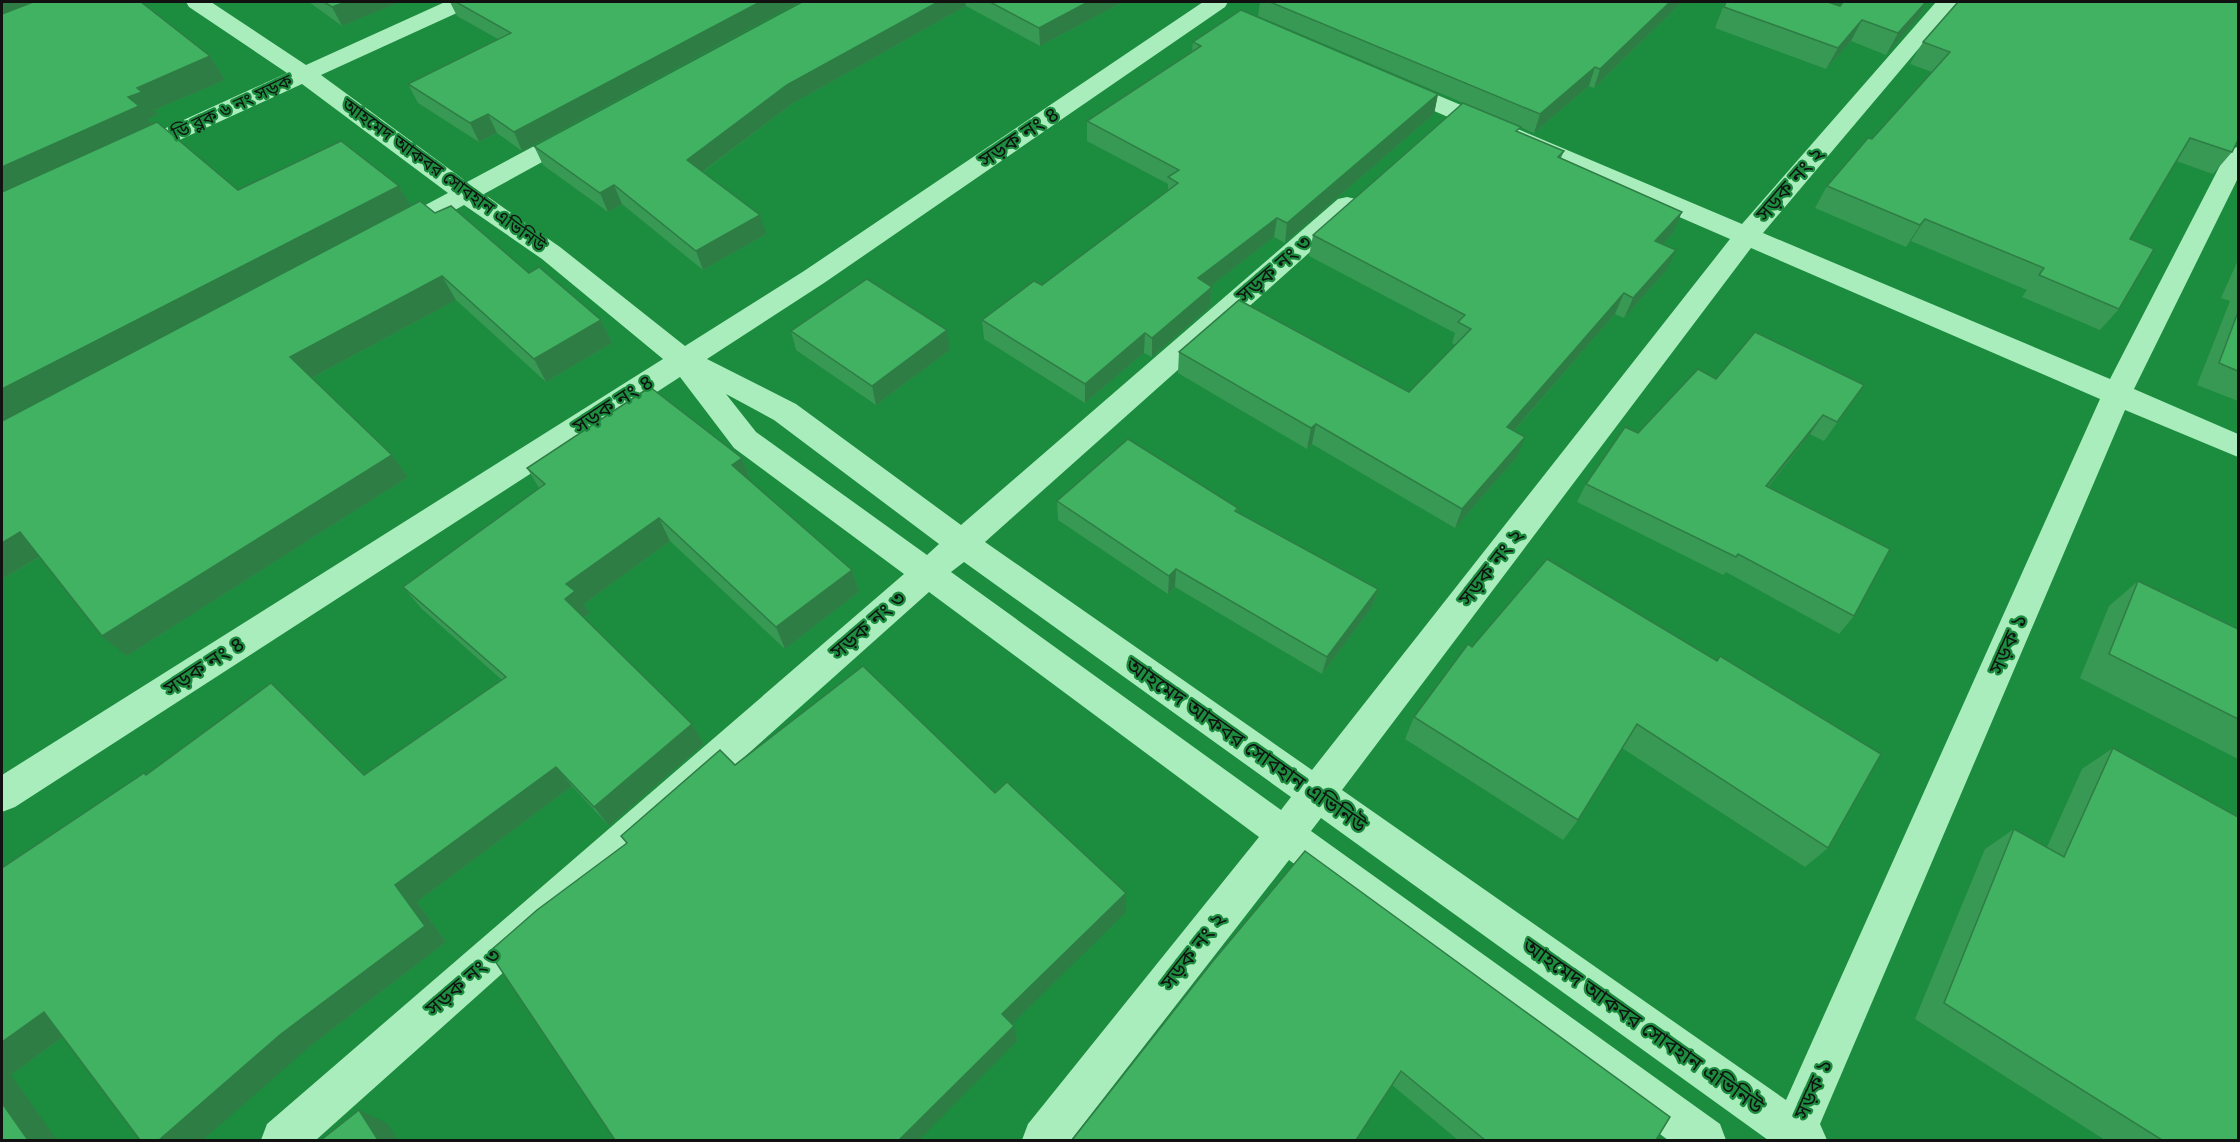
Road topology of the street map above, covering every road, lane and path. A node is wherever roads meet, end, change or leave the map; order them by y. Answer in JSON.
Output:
{"nodes":[{"id":1,"x":197,"y":2,"type":"edge"},
{"id":2,"x":462,"y":2,"type":"edge"},
{"id":3,"x":1219,"y":8,"type":"edge"},
{"id":4,"x":1934,"y":8,"type":"edge"},
{"id":5,"x":304,"y":74,"type":"junction"},
{"id":6,"x":1369,"y":75,"type":"edge"},
{"id":7,"x":1454,"y":111,"type":"junction"},
{"id":8,"x":601,"y":120,"type":"edge"},
{"id":9,"x":1427,"y":135,"type":"edge"},
{"id":10,"x":2238,"y":154,"type":"edge"},
{"id":11,"x":110,"y":163,"type":"edge"},
{"id":12,"x":1374,"y":182,"type":"edge"},
{"id":13,"x":466,"y":194,"type":"junction"},
{"id":14,"x":1745,"y":237,"type":"junction"},
{"id":15,"x":371,"y":244,"type":"edge"},
{"id":16,"x":682,"y":359,"type":"junction"},
{"id":17,"x":2117,"y":394,"type":"junction"},
{"id":18,"x":2238,"y":446,"type":"edge"},
{"id":19,"x":962,"y":543,"type":"junction"},
{"id":20,"x":926,"y":574,"type":"junction"},
{"id":21,"x":2,"y":795,"type":"edge"},
{"id":22,"x":1316,"y":795,"type":"junction"},
{"id":23,"x":1285,"y":835,"type":"junction"},
{"id":24,"x":1796,"y":1138,"type":"edge"},
{"id":25,"x":283,"y":1140,"type":"edge"},
{"id":26,"x":1044,"y":1140,"type":"edge"},
{"id":27,"x":1704,"y":1140,"type":"edge"}],
"edges":[{"from":1,"to":5,"type":"street","name":"আহমেদ আকবর সোবহান এভিনিউ"},
{"from":2,"to":5,"type":"street","name":"ডি ব্লক ৬ নং সড়ক"},
{"from":3,"to":16,"type":"street","name":"সড়ক নং ৪"},
{"from":4,"to":14,"type":"street","name":"সড়ক নং ২"},
{"from":5,"to":11,"type":"street","name":"ডি ব্লক ৬ নং সড়ক"},
{"from":5,"to":13,"type":"street","name":"আহমেদ আকবর সোবহান এভিনিউ"},
{"from":6,"to":7,"type":"street"},
{"from":7,"to":9,"type":"street"},
{"from":7,"to":14,"type":"street"},
{"from":8,"to":13,"type":"street"},
{"from":10,"to":17,"type":"street","name":"সড়ক ১"},
{"from":12,"to":19,"type":"street","name":"সড়ক নং ৩"},
{"from":13,"to":15,"type":"street"},
{"from":13,"to":16,"type":"street","name":"আহমেদ আকবর সোবহান এভিনিউ"},
{"from":14,"to":17,"type":"street"},
{"from":14,"to":22,"type":"street","name":"সড়ক নং ২"},
{"from":16,"to":19,"type":"street","name":"আহমেদ আকবর সোবহান এভিনিউ"},
{"from":16,"to":20,"type":"street","name":"আহমেদ আকবর সোবহান এভিনিউ"},
{"from":16,"to":21,"type":"street","name":"সড়ক নং ৪"},
{"from":17,"to":18,"type":"street"},
{"from":17,"to":24,"type":"street","name":"সড়ক ১"},
{"from":19,"to":20,"type":"street","name":"সড়ক নং ৩"},
{"from":19,"to":22,"type":"street","name":"আহমেদ আকবর সোবহান এভিনিউ"},
{"from":20,"to":23,"type":"street","name":"আহমেদ আকবর সোবহান এভিনিউ"},
{"from":20,"to":25,"type":"street","name":"সড়ক নং ৩"},
{"from":22,"to":23,"type":"street","name":"সড়ক নং ২"},
{"from":22,"to":24,"type":"street","name":"আহমেদ আকবর সোবহান এভিনিউ"},
{"from":23,"to":26,"type":"street","name":"সড়ক নং ২"},
{"from":23,"to":27,"type":"street","name":"আহমেদ আকবর সোবহান এভিনিউ"}]}
